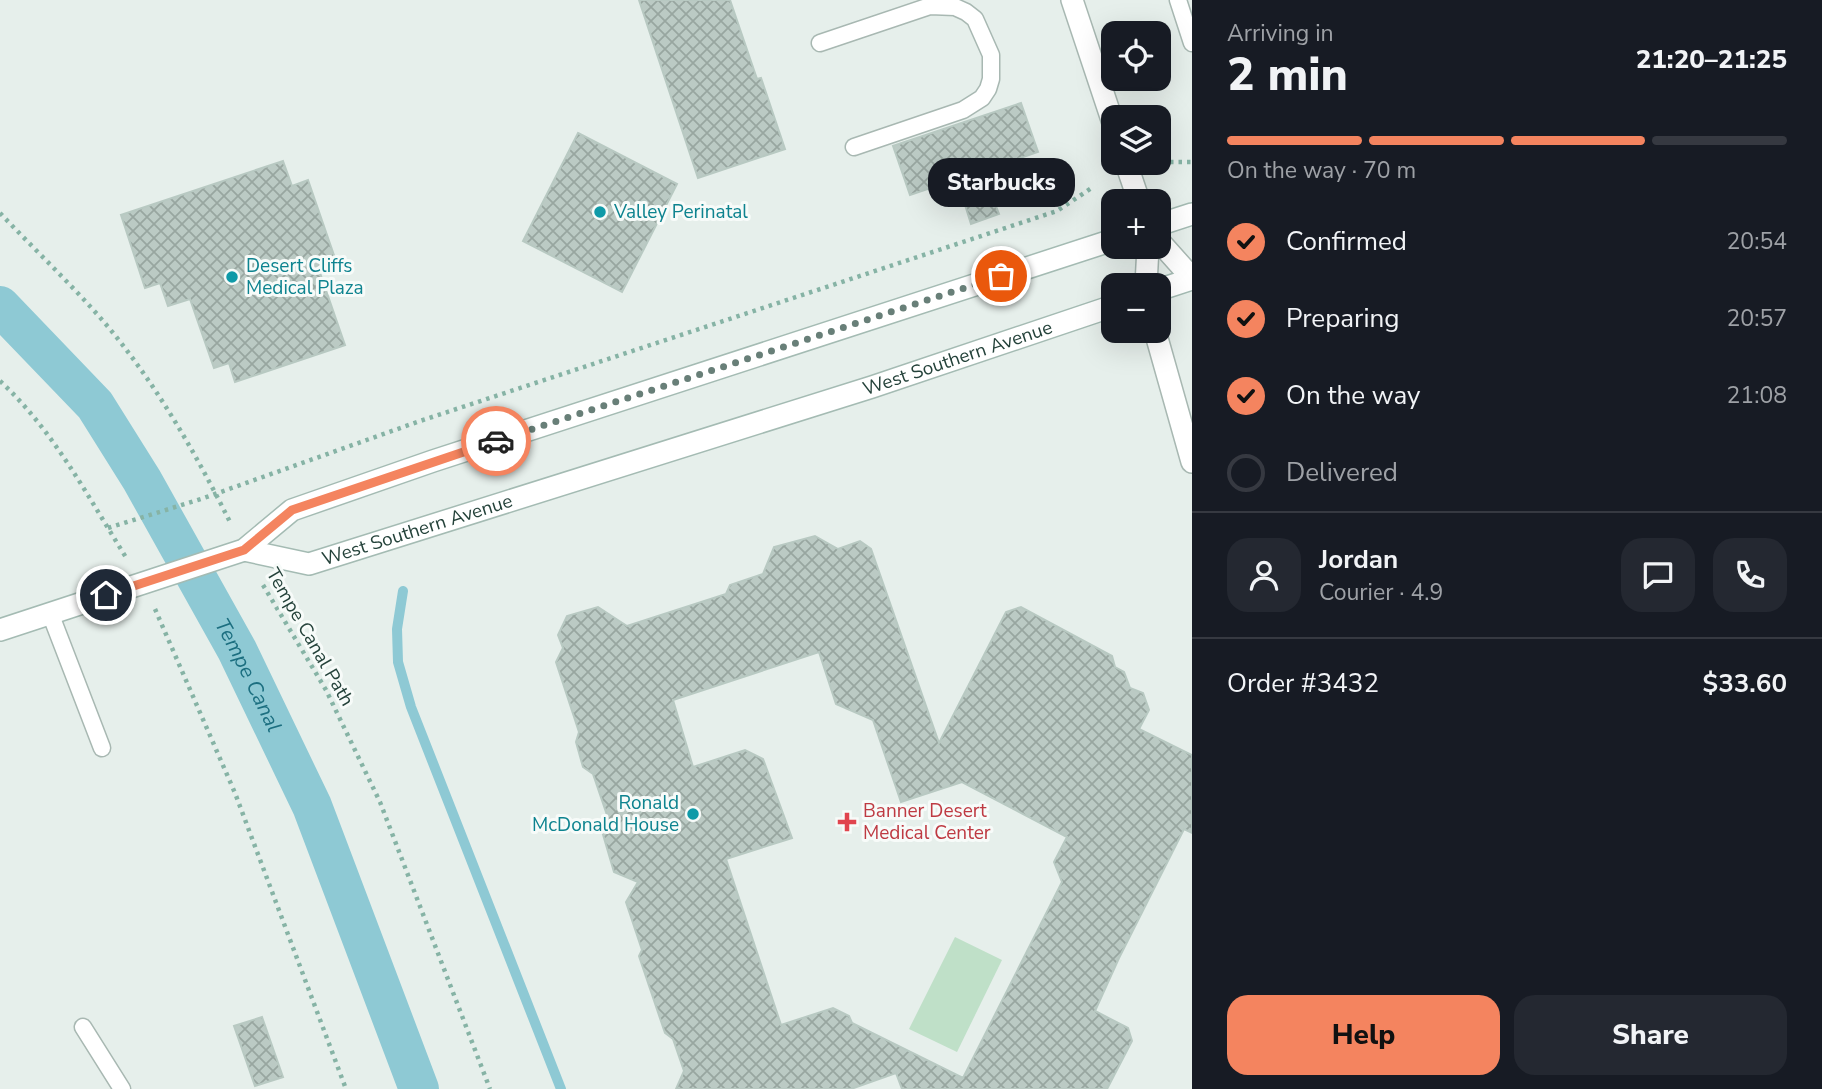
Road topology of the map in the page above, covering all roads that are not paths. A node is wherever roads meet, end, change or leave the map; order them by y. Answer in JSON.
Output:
{"nodes":[{"id":1,"x":1072,"y":0,"type":"edge"},
{"id":2,"x":1178,"y":0,"type":"edge"},
{"id":3,"x":820,"y":43,"type":"dead end"},
{"id":4,"x":1192,"y":43,"type":"edge"},
{"id":5,"x":1107,"y":105,"type":"edge"},
{"id":6,"x":853,"y":147,"type":"dead end"},
{"id":7,"x":1192,"y":214,"type":"edge"},
{"id":8,"x":1171,"y":221,"type":"edge"},
{"id":9,"x":1101,"y":244,"type":"edge"},
{"id":10,"x":1171,"y":255,"type":"edge"},
{"id":11,"x":1192,"y":279,"type":"edge"},
{"id":12,"x":1171,"y":286,"type":"edge"},
{"id":13,"x":1101,"y":310,"type":"edge"},
{"id":14,"x":1158,"y":343,"type":"edge"},
{"id":15,"x":1192,"y":462,"type":"edge"},
{"id":16,"x":236,"y":552,"type":"junction"},
{"id":17,"x":50,"y":613,"type":"junction"},
{"id":18,"x":0,"y":630,"type":"edge"},
{"id":19,"x":102,"y":748,"type":"dead end"},
{"id":20,"x":83,"y":1027,"type":"dead end"},
{"id":21,"x":122,"y":1089,"type":"edge"}],
"edges":[{"from":1,"to":5,"type":"main road"},
{"from":2,"to":4,"type":"lane"},
{"from":3,"to":6,"type":"lane"},
{"from":7,"to":8,"type":"main road"},
{"from":9,"to":16,"type":"main road"},
{"from":10,"to":11,"type":"main road"},
{"from":11,"to":12,"type":"main road"},
{"from":13,"to":16,"type":"main road","name":"West Southern Avenue"},
{"from":14,"to":15,"type":"main road"},
{"from":16,"to":17,"type":"main road"},
{"from":17,"to":18,"type":"main road"},
{"from":17,"to":19,"type":"lane"},
{"from":20,"to":21,"type":"lane"}]}
